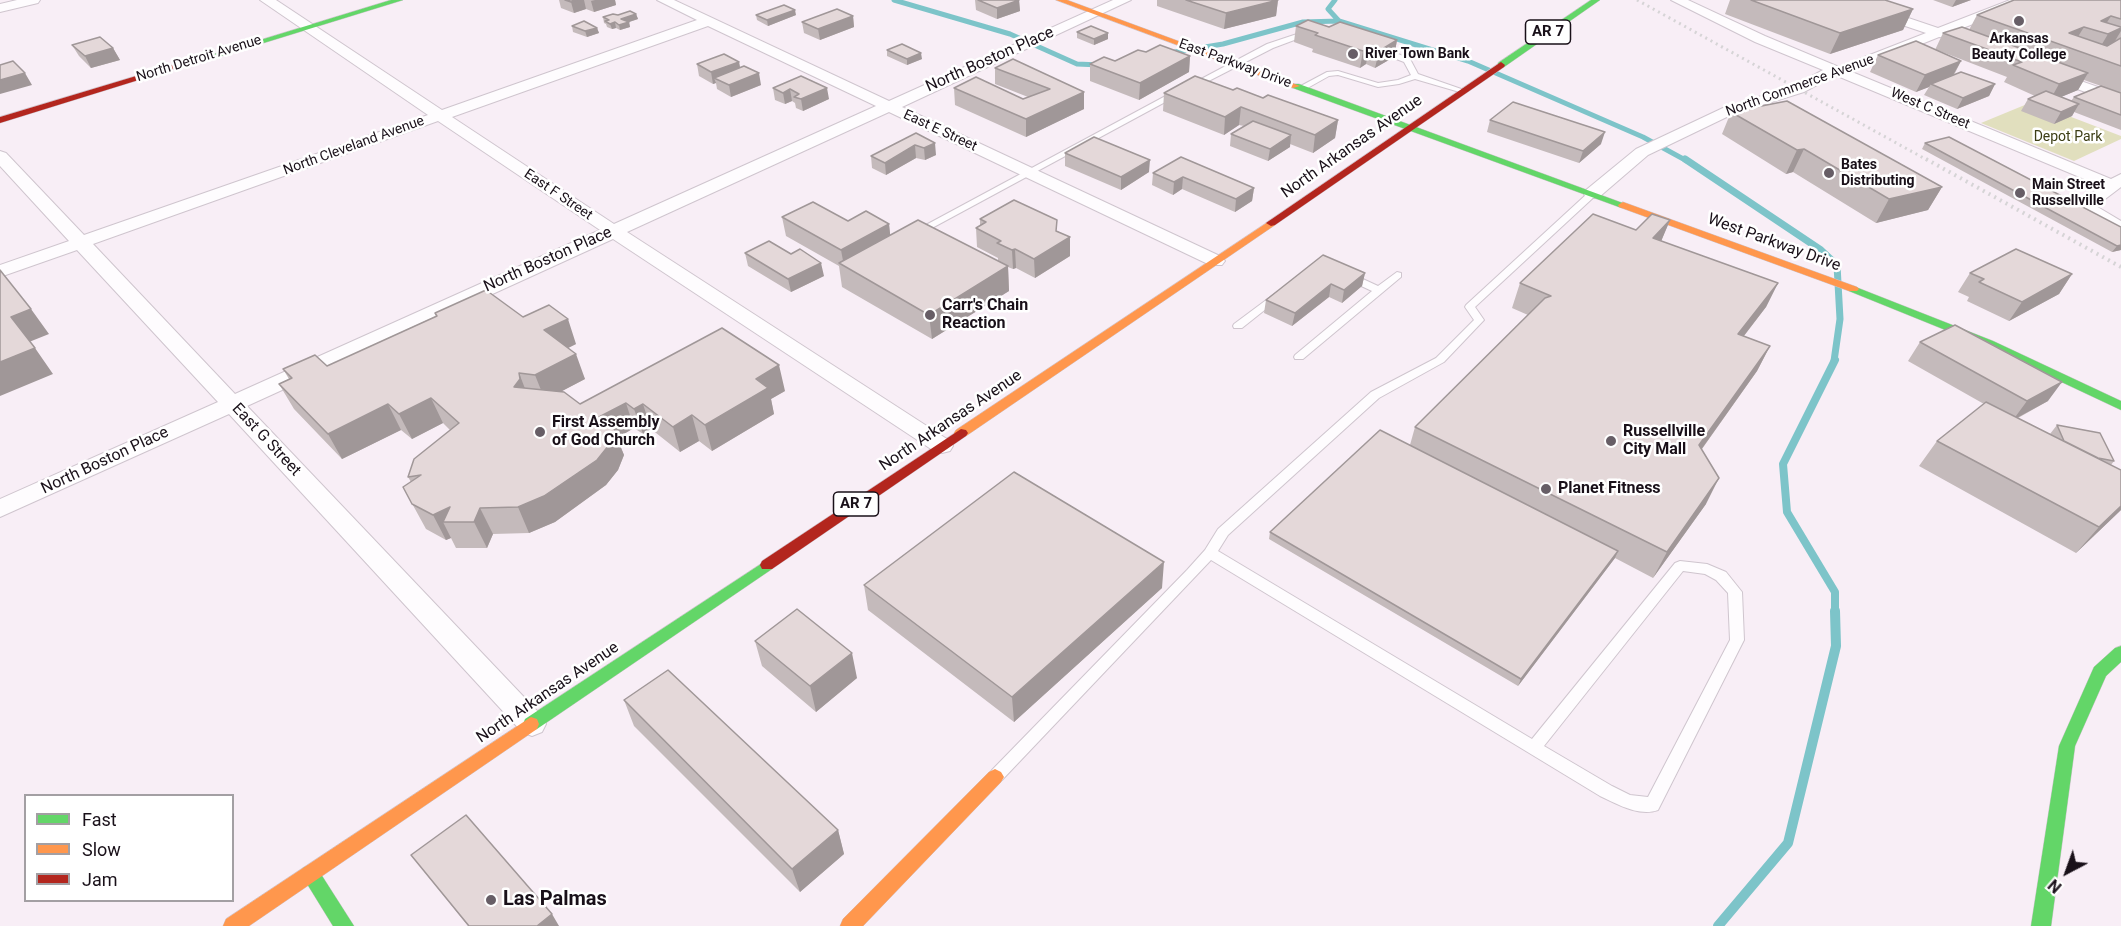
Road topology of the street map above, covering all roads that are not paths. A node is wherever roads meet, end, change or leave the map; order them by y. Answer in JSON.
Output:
{"nodes":[{"id":1,"x":33,"y":0,"type":"edge"},
{"id":2,"x":267,"y":0,"type":"edge"},
{"id":3,"x":399,"y":0,"type":"edge"},
{"id":4,"x":664,"y":0,"type":"edge"},
{"id":5,"x":1060,"y":0,"type":"edge"},
{"id":6,"x":1124,"y":0,"type":"edge"},
{"id":7,"x":1596,"y":0,"type":"edge"},
{"id":8,"x":1678,"y":0,"type":"edge"},
{"id":9,"x":1842,"y":0,"type":"edge"},
{"id":10,"x":2022,"y":0,"type":"edge"},
{"id":11,"x":0,"y":8,"type":"edge"},
{"id":12,"x":1095,"y":13,"type":"junction"},
{"id":13,"x":708,"y":21,"type":"junction"},
{"id":14,"x":307,"y":27,"type":"junction"},
{"id":15,"x":1317,"y":33,"type":"edge"},
{"id":16,"x":1939,"y":33,"type":"junction"},
{"id":17,"x":1956,"y":39,"type":"edge"},
{"id":18,"x":1375,"y":48,"type":"edge"},
{"id":19,"x":1235,"y":64,"type":"junction"},
{"id":20,"x":2033,"y":68,"type":"edge"},
{"id":21,"x":1841,"y":71,"type":"junction"},
{"id":22,"x":1415,"y":76,"type":"junction"},
{"id":23,"x":1301,"y":88,"type":"junction"},
{"id":24,"x":1463,"y":91,"type":"junction"},
{"id":25,"x":2121,"y":100,"type":"edge"},
{"id":26,"x":886,"y":106,"type":"junction"},
{"id":27,"x":440,"y":116,"type":"junction"},
{"id":28,"x":0,"y":120,"type":"edge"},
{"id":29,"x":1409,"y":128,"type":"junction"},
{"id":30,"x":0,"y":156,"type":"edge"},
{"id":31,"x":1026,"y":172,"type":"junction"},
{"id":32,"x":2116,"y":182,"type":"edge"},
{"id":33,"x":1592,"y":194,"type":"junction"},
{"id":34,"x":2121,"y":227,"type":"edge"},
{"id":35,"x":612,"y":231,"type":"junction"},
{"id":36,"x":908,"y":237,"type":"edge"},
{"id":37,"x":81,"y":243,"type":"junction"},
{"id":38,"x":1216,"y":261,"type":"junction"},
{"id":39,"x":0,"y":271,"type":"edge"},
{"id":40,"x":1339,"y":272,"type":"edge"},
{"id":41,"x":1397,"y":275,"type":"dead end"},
{"id":42,"x":1287,"y":287,"type":"edge"},
{"id":43,"x":1379,"y":290,"type":"junction"},
{"id":44,"x":1238,"y":326,"type":"dead end"},
{"id":45,"x":1299,"y":357,"type":"dead end"},
{"id":46,"x":232,"y":403,"type":"junction"},
{"id":47,"x":2121,"y":406,"type":"edge"},
{"id":48,"x":942,"y":446,"type":"junction"},
{"id":49,"x":0,"y":509,"type":"edge"},
{"id":50,"x":1210,"y":554,"type":"junction"},
{"id":51,"x":2121,"y":652,"type":"edge"},
{"id":52,"x":2110,"y":678,"type":"edge"},
{"id":53,"x":532,"y":724,"type":"junction"},
{"id":54,"x":1534,"y":748,"type":"junction"},
{"id":55,"x":995,"y":777,"type":"joint"},
{"id":56,"x":310,"y":874,"type":"junction"},
{"id":57,"x":233,"y":926,"type":"edge"},
{"id":58,"x":344,"y":926,"type":"edge"},
{"id":59,"x":850,"y":926,"type":"edge"},
{"id":60,"x":2041,"y":926,"type":"edge"}],
"edges":[{"from":1,"to":11,"type":"street"},
{"from":2,"to":14,"type":"street","name":"East F Street"},
{"from":3,"to":14,"type":"main road","name":"North Detroit Avenue"},
{"from":4,"to":13,"type":"street","name":"East E Street"},
{"from":5,"to":12,"type":"main road","name":"East Parkway Drive"},
{"from":6,"to":12,"type":"street","name":"North Boston Place"},
{"from":7,"to":24,"type":"main road","name":"North Arkansas Avenue","number":"AR 7"},
{"from":8,"to":21,"type":"street","name":"West C Street"},
{"from":9,"to":16,"type":"street"},
{"from":10,"to":16,"type":"street","name":"North Commerce Avenue"},
{"from":12,"to":19,"type":"main road","name":"East Parkway Drive"},
{"from":12,"to":26,"type":"street","name":"North Boston Place"},
{"from":13,"to":26,"type":"street","name":"East E Street"},
{"from":13,"to":27,"type":"street","name":"North Cleveland Avenue"},
{"from":14,"to":27,"type":"street","name":"East F Street"},
{"from":14,"to":28,"type":"main road","name":"North Detroit Avenue"},
{"from":15,"to":19,"type":"lane"},
{"from":16,"to":17,"type":"street"},
{"from":16,"to":21,"type":"street","name":"North Commerce Avenue"},
{"from":18,"to":22,"type":"lane"},
{"from":19,"to":23,"type":"main road","name":"East Parkway Drive"},
{"from":19,"to":31,"type":"lane"},
{"from":20,"to":25,"type":"street"},
{"from":21,"to":32,"type":"street","name":"West C Street"},
{"from":21,"to":33,"type":"street","name":"North Commerce Avenue"},
{"from":22,"to":23,"type":"lane"},
{"from":22,"to":24,"type":"lane"},
{"from":23,"to":29,"type":"main road","name":"East Parkway Drive"},
{"from":24,"to":29,"type":"main road","name":"North Arkansas Avenue","number":"AR 7"},
{"from":26,"to":31,"type":"street","name":"East E Street"},
{"from":26,"to":35,"type":"street","name":"North Boston Place"},
{"from":27,"to":35,"type":"street","name":"East F Street"},
{"from":27,"to":37,"type":"street","name":"North Cleveland Avenue"},
{"from":29,"to":33,"type":"main road","name":"West Parkway Drive"},
{"from":29,"to":38,"type":"main road","name":"North Arkansas Avenue","number":"AR 7"},
{"from":30,"to":37,"type":"street","name":"East G Street"},
{"from":31,"to":36,"type":"lane"},
{"from":31,"to":38,"type":"street","name":"East E Street"},
{"from":32,"to":34,"type":"street","name":"West C Street"},
{"from":33,"to":47,"type":"main road","name":"West Parkway Drive"},
{"from":33,"to":50,"type":"lane"},
{"from":35,"to":46,"type":"street","name":"North Boston Place"},
{"from":35,"to":48,"type":"street","name":"East F Street"},
{"from":37,"to":39,"type":"street","name":"North Cleveland Avenue"},
{"from":37,"to":46,"type":"street","name":"East G Street"},
{"from":38,"to":48,"type":"main road","name":"North Arkansas Avenue","number":"AR 7"},
{"from":40,"to":43,"type":"lane"},
{"from":41,"to":43,"type":"lane"},
{"from":42,"to":44,"type":"lane"},
{"from":43,"to":45,"type":"lane"},
{"from":46,"to":49,"type":"street","name":"North Boston Place"},
{"from":46,"to":53,"type":"street","name":"East G Street"},
{"from":48,"to":53,"type":"main road","name":"North Arkansas Avenue","number":"AR 7"},
{"from":50,"to":54,"type":"lane"},
{"from":50,"to":55,"type":"lane"},
{"from":51,"to":52,"type":"main road"},
{"from":52,"to":60,"type":"main road"},
{"from":53,"to":56,"type":"main road","name":"North Arkansas Avenue","number":"AR 7"},
{"from":54,"to":54,"type":"lane"},
{"from":55,"to":59,"type":"main road"},
{"from":56,"to":57,"type":"main road","name":"North Arkansas Avenue","number":"AR 7"},
{"from":56,"to":58,"type":"main road"}]}
